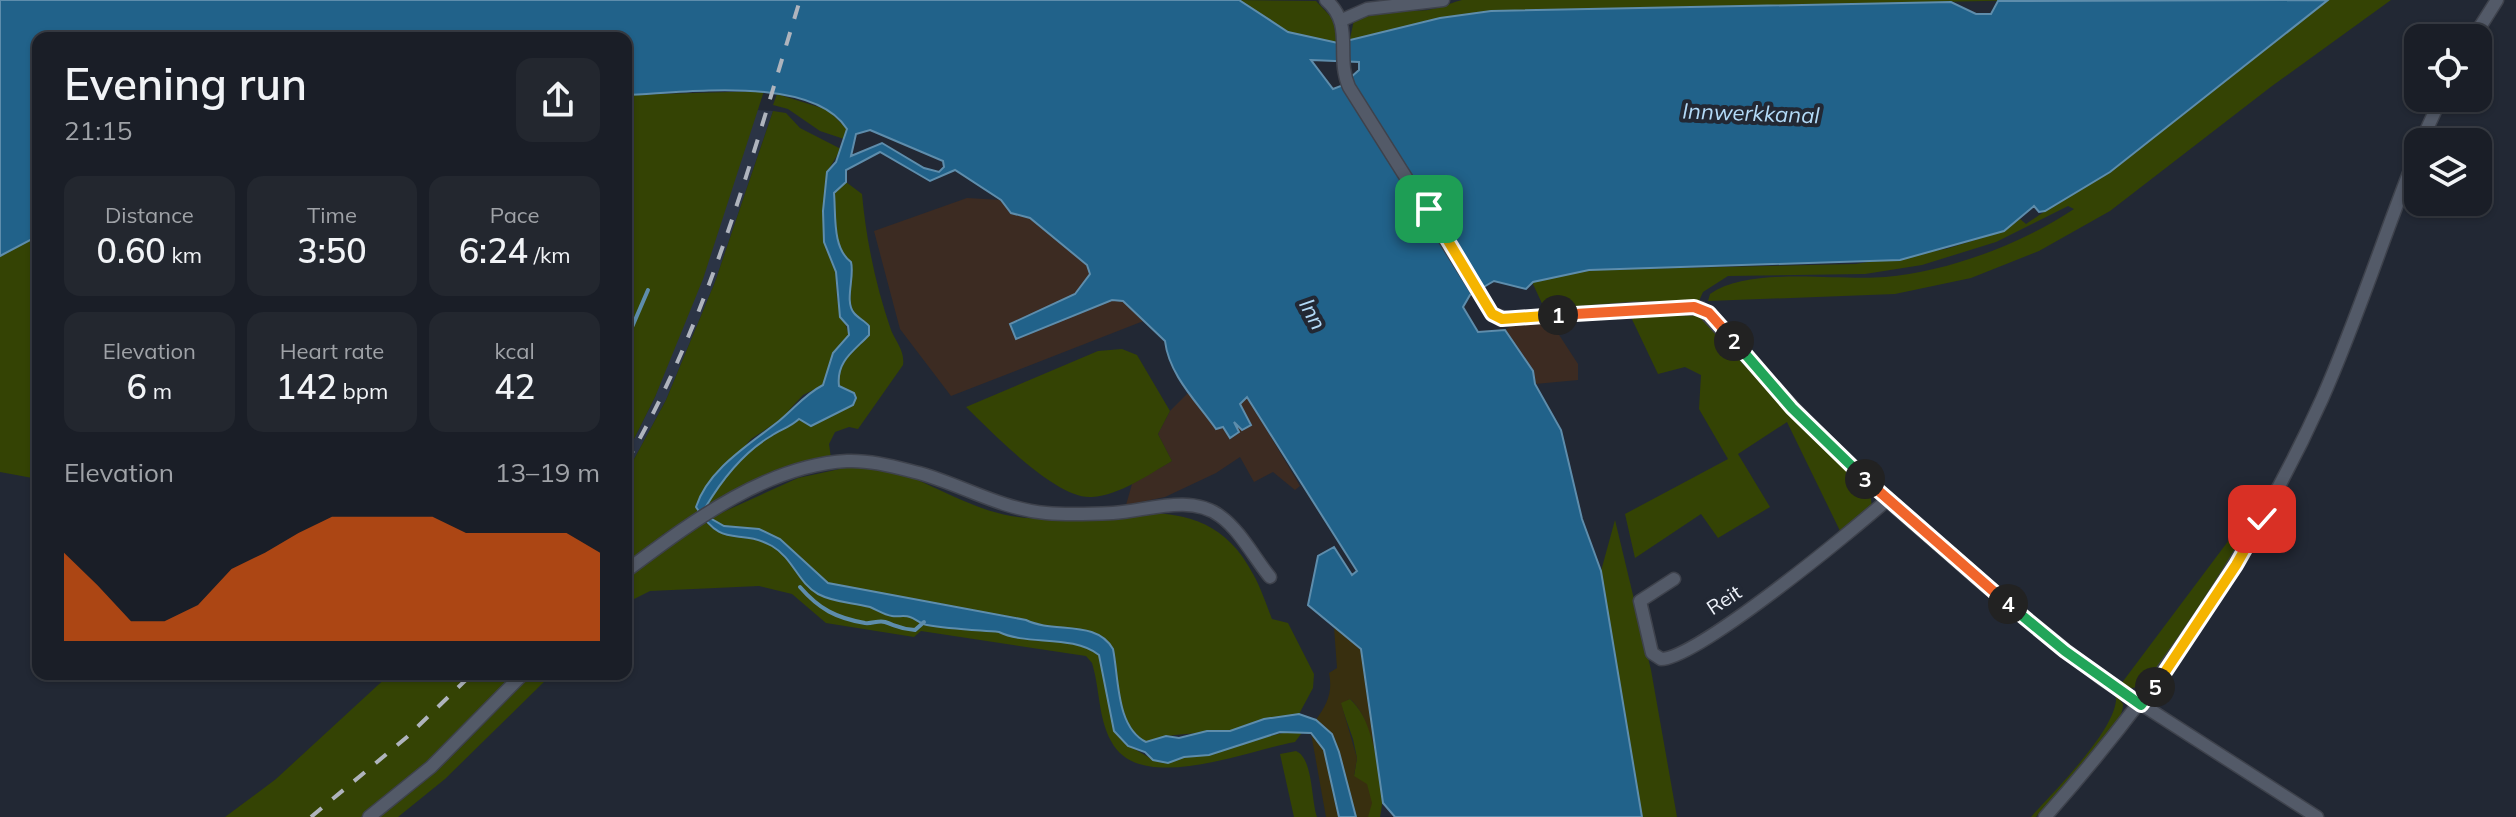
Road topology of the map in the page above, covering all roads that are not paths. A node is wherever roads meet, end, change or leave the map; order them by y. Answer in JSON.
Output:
{"nodes":[{"id":1,"x":1326,"y":0,"type":"edge"},
{"id":2,"x":1443,"y":0,"type":"edge"},
{"id":3,"x":2497,"y":0,"type":"edge"},
{"id":4,"x":1342,"y":20,"type":"junction"},
{"id":5,"x":2482,"y":24,"type":"edge"},
{"id":6,"x":2404,"y":186,"type":"edge"},
{"id":7,"x":1887,"y":500,"type":"junction"},
{"id":8,"x":632,"y":567,"type":"edge"},
{"id":9,"x":1270,"y":577,"type":"dead end"},
{"id":10,"x":1674,"y":579,"type":"dead end"},
{"id":11,"x":517,"y":680,"type":"edge"},
{"id":12,"x":2141,"y":705,"type":"junction"},
{"id":13,"x":369,"y":817,"type":"edge"},
{"id":14,"x":2045,"y":817,"type":"edge"},
{"id":15,"x":2317,"y":817,"type":"edge"}],
"edges":[{"from":1,"to":4,"type":"street"},
{"from":2,"to":4,"type":"street"},
{"from":3,"to":5,"type":"street"},
{"from":4,"to":7,"type":"street"},
{"from":6,"to":12,"type":"street"},
{"from":7,"to":10,"type":"street","name":"Reit"},
{"from":7,"to":12,"type":"street"},
{"from":8,"to":9,"type":"street"},
{"from":11,"to":13,"type":"street"},
{"from":12,"to":14,"type":"street"},
{"from":12,"to":15,"type":"street"}]}
